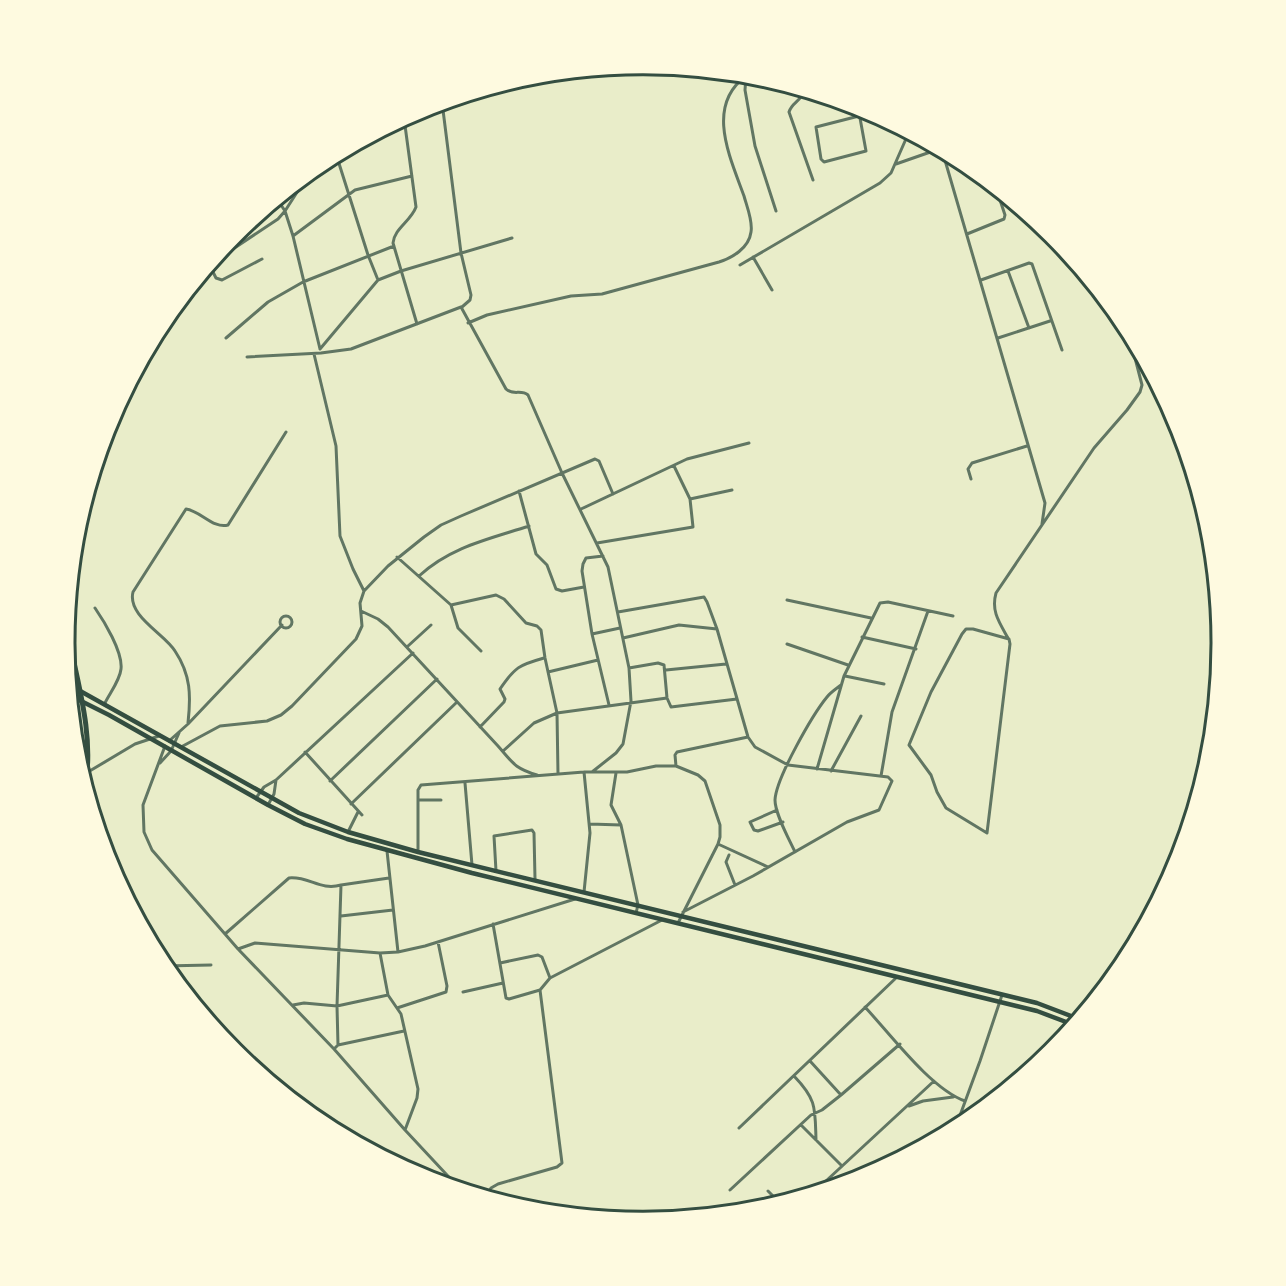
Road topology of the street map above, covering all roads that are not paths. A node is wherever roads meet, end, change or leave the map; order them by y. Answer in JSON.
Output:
{"nodes":[{"id":1,"x":737,"y":83,"type":"edge"},
{"id":2,"x":745,"y":85,"type":"edge"},
{"id":3,"x":801,"y":98,"type":"edge"},
{"id":4,"x":443,"y":111,"type":"edge"},
{"id":5,"x":856,"y":117,"type":"edge"},
{"id":6,"x":859,"y":118,"type":"edge"},
{"id":7,"x":405,"y":128,"type":"edge"},
{"id":8,"x":906,"y":140,"type":"edge"},
{"id":9,"x":930,"y":153,"type":"edge"},
{"id":10,"x":945,"y":162,"type":"edge"},
{"id":11,"x":339,"y":164,"type":"edge"},
{"id":12,"x":896,"y":164,"type":"junction"},
{"id":13,"x":413,"y":176,"type":"junction"},
{"id":14,"x":813,"y":180,"type":"dead end"},
{"id":15,"x":297,"y":192,"type":"edge"},
{"id":16,"x":348,"y":194,"type":"junction"},
{"id":17,"x":1001,"y":202,"type":"edge"},
{"id":18,"x":281,"y":205,"type":"edge"},
{"id":19,"x":285,"y":211,"type":"junction"},
{"id":20,"x":776,"y":212,"type":"dead end"},
{"id":21,"x":967,"y":234,"type":"junction"},
{"id":22,"x":293,"y":236,"type":"junction"},
{"id":23,"x":512,"y":238,"type":"dead end"},
{"id":24,"x":394,"y":246,"type":"junction"},
{"id":25,"x":235,"y":248,"type":"edge"},
{"id":26,"x":460,"y":253,"type":"junction"},
{"id":27,"x":368,"y":255,"type":"junction"},
{"id":28,"x":753,"y":257,"type":"junction"},
{"id":29,"x":262,"y":259,"type":"dead end"},
{"id":30,"x":740,"y":265,"type":"dead end"},
{"id":31,"x":401,"y":271,"type":"junction"},
{"id":32,"x":1008,"y":271,"type":"junction"},
{"id":33,"x":212,"y":272,"type":"edge"},
{"id":34,"x":378,"y":280,"type":"junction"},
{"id":35,"x":981,"y":280,"type":"junction"},
{"id":36,"x":303,"y":282,"type":"junction"},
{"id":37,"x":772,"y":290,"type":"dead end"},
{"id":38,"x":461,"y":307,"type":"junction"},
{"id":39,"x":1051,"y":321,"type":"junction"},
{"id":40,"x":468,"y":323,"type":"junction"},
{"id":41,"x":417,"y":324,"type":"junction"},
{"id":42,"x":1029,"y":328,"type":"junction"},
{"id":43,"x":226,"y":338,"type":"dead end"},
{"id":44,"x":998,"y":338,"type":"junction"},
{"id":45,"x":1062,"y":350,"type":"dead end"},
{"id":46,"x":321,"y":351,"type":"junction"},
{"id":47,"x":314,"y":354,"type":"junction"},
{"id":48,"x":247,"y":357,"type":"dead end"},
{"id":49,"x":1136,"y":360,"type":"edge"},
{"id":50,"x":286,"y":432,"type":"dead end"},
{"id":51,"x":749,"y":443,"type":"dead end"},
{"id":52,"x":1027,"y":446,"type":"junction"},
{"id":53,"x":674,"y":465,"type":"junction"},
{"id":54,"x":562,"y":473,"type":"junction"},
{"id":55,"x":971,"y":479,"type":"dead end"},
{"id":56,"x":732,"y":490,"type":"dead end"},
{"id":57,"x":519,"y":491,"type":"junction"},
{"id":58,"x":613,"y":494,"type":"junction"},
{"id":59,"x":690,"y":499,"type":"junction"},
{"id":60,"x":580,"y":509,"type":"junction"},
{"id":61,"x":1042,"y":524,"type":"junction"},
{"id":62,"x":529,"y":526,"type":"junction"},
{"id":63,"x":597,"y":543,"type":"junction"},
{"id":64,"x":603,"y":556,"type":"junction"},
{"id":65,"x":397,"y":557,"type":"junction"},
{"id":66,"x":419,"y":576,"type":"junction"},
{"id":67,"x":584,"y":587,"type":"junction"},
{"id":68,"x":364,"y":591,"type":"junction"},
{"id":69,"x":787,"y":600,"type":"dead end"},
{"id":70,"x":452,"y":605,"type":"junction"},
{"id":71,"x":95,"y":608,"type":"dead end"},
{"id":72,"x":361,"y":611,"type":"junction"},
{"id":73,"x":928,"y":611,"type":"junction"},
{"id":74,"x":618,"y":612,"type":"junction"},
{"id":75,"x":953,"y":616,"type":"dead end"},
{"id":76,"x":871,"y":618,"type":"junction"},
{"id":77,"x":282,"y":625,"type":"dead end"},
{"id":78,"x":430,"y":625,"type":"dead end"},
{"id":79,"x":621,"y":628,"type":"junction"},
{"id":80,"x":717,"y":629,"type":"junction"},
{"id":81,"x":592,"y":634,"type":"junction"},
{"id":82,"x":862,"y":637,"type":"junction"},
{"id":83,"x":623,"y":638,"type":"junction"},
{"id":84,"x":1009,"y":639,"type":"junction"},
{"id":85,"x":787,"y":644,"type":"dead end"},
{"id":86,"x":407,"y":647,"type":"junction"},
{"id":87,"x":916,"y":649,"type":"junction"},
{"id":88,"x":481,"y":651,"type":"dead end"},
{"id":89,"x":413,"y":653,"type":"junction"},
{"id":90,"x":545,"y":658,"type":"junction"},
{"id":91,"x":598,"y":660,"type":"junction"},
{"id":92,"x":727,"y":664,"type":"junction"},
{"id":93,"x":848,"y":665,"type":"junction"},
{"id":94,"x":629,"y":668,"type":"junction"},
{"id":95,"x":76,"y":670,"type":"edge"},
{"id":96,"x":666,"y":670,"type":"junction"},
{"id":97,"x":548,"y":672,"type":"junction"},
{"id":98,"x":844,"y":676,"type":"junction"},
{"id":99,"x":437,"y":679,"type":"junction"},
{"id":100,"x":884,"y":684,"type":"dead end"},
{"id":101,"x":842,"y":685,"type":"junction"},
{"id":102,"x":77,"y":689,"type":"edge"},
{"id":103,"x":80,"y":690,"type":"junction"},
{"id":104,"x":667,"y":698,"type":"junction"},
{"id":105,"x":78,"y":699,"type":"edge"},
{"id":106,"x":737,"y":699,"type":"junction"},
{"id":107,"x":82,"y":701,"type":"junction"},
{"id":108,"x":632,"y":701,"type":"junction"},
{"id":109,"x":458,"y":702,"type":"junction"},
{"id":110,"x":105,"y":703,"type":"junction"},
{"id":111,"x":609,"y":705,"type":"junction"},
{"id":112,"x":557,"y":713,"type":"junction"},
{"id":113,"x":861,"y":716,"type":"dead end"},
{"id":114,"x":188,"y":724,"type":"junction"},
{"id":115,"x":480,"y":727,"type":"junction"},
{"id":116,"x":179,"y":733,"type":"junction"},
{"id":117,"x":161,"y":736,"type":"junction"},
{"id":118,"x":748,"y":737,"type":"junction"},
{"id":119,"x":151,"y":738,"type":"junction"},
{"id":120,"x":169,"y":740,"type":"junction"},
{"id":121,"x":175,"y":744,"type":"junction"},
{"id":122,"x":164,"y":746,"type":"junction"},
{"id":123,"x":181,"y":747,"type":"junction"},
{"id":124,"x":171,"y":750,"type":"junction"},
{"id":125,"x":305,"y":752,"type":"junction"},
{"id":126,"x":503,"y":752,"type":"junction"},
{"id":127,"x":86,"y":753,"type":"edge"},
{"id":128,"x":159,"y":764,"type":"junction"},
{"id":129,"x":788,"y":765,"type":"junction"},
{"id":130,"x":676,"y":766,"type":"junction"},
{"id":131,"x":817,"y":769,"type":"junction"},
{"id":132,"x":90,"y":771,"type":"edge"},
{"id":133,"x":831,"y":771,"type":"junction"},
{"id":134,"x":584,"y":772,"type":"junction"},
{"id":135,"x":592,"y":772,"type":"junction"},
{"id":136,"x":615,"y":773,"type":"junction"},
{"id":137,"x":558,"y":774,"type":"junction"},
{"id":138,"x":541,"y":776,"type":"junction"},
{"id":139,"x":881,"y":776,"type":"junction"},
{"id":140,"x":276,"y":780,"type":"junction"},
{"id":141,"x":330,"y":781,"type":"junction"},
{"id":142,"x":465,"y":783,"type":"junction"},
{"id":143,"x":260,"y":792,"type":"junction"},
{"id":144,"x":256,"y":799,"type":"junction"},
{"id":145,"x":272,"y":799,"type":"junction"},
{"id":146,"x":418,"y":800,"type":"junction"},
{"id":147,"x":441,"y":800,"type":"dead end"},
{"id":148,"x":351,"y":804,"type":"junction"},
{"id":149,"x":268,"y":805,"type":"junction"},
{"id":150,"x":777,"y":810,"type":"junction"},
{"id":151,"x":358,"y":812,"type":"junction"},
{"id":152,"x":362,"y":815,"type":"dead end"},
{"id":153,"x":783,"y":822,"type":"junction"},
{"id":154,"x":589,"y":824,"type":"junction"},
{"id":155,"x":621,"y":825,"type":"junction"},
{"id":156,"x":348,"y":832,"type":"junction"},
{"id":157,"x":718,"y":844,"type":"junction"},
{"id":158,"x":387,"y":851,"type":"junction"},
{"id":159,"x":418,"y":852,"type":"junction"},
{"id":160,"x":795,"y":852,"type":"junction"},
{"id":161,"x":729,"y":855,"type":"dead end"},
{"id":162,"x":418,"y":859,"type":"junction"},
{"id":163,"x":472,"y":865,"type":"junction"},
{"id":164,"x":768,"y":867,"type":"junction"},
{"id":165,"x":496,"y":871,"type":"junction"},
{"id":166,"x":390,"y":878,"type":"junction"},
{"id":167,"x":535,"y":881,"type":"junction"},
{"id":168,"x":341,"y":885,"type":"junction"},
{"id":169,"x":735,"y":885,"type":"junction"},
{"id":170,"x":584,"y":892,"type":"junction"},
{"id":171,"x":577,"y":898,"type":"junction"},
{"id":172,"x":638,"y":905,"type":"junction"},
{"id":173,"x":393,"y":910,"type":"junction"},
{"id":174,"x":636,"y":914,"type":"junction"},
{"id":175,"x":682,"y":914,"type":"junction"},
{"id":176,"x":341,"y":916,"type":"junction"},
{"id":177,"x":662,"y":920,"type":"junction"},
{"id":178,"x":493,"y":924,"type":"junction"},
{"id":179,"x":677,"y":924,"type":"junction"},
{"id":180,"x":225,"y":934,"type":"junction"},
{"id":181,"x":438,"y":942,"type":"junction"},
{"id":182,"x":339,"y":948,"type":"junction"},
{"id":183,"x":238,"y":949,"type":"junction"},
{"id":184,"x":380,"y":952,"type":"junction"},
{"id":185,"x":398,"y":952,"type":"junction"},
{"id":186,"x":500,"y":963,"type":"junction"},
{"id":187,"x":211,"y":965,"type":"dead end"},
{"id":188,"x":176,"y":966,"type":"edge"},
{"id":189,"x":897,"y":977,"type":"junction"},
{"id":190,"x":550,"y":978,"type":"junction"},
{"id":191,"x":503,"y":983,"type":"junction"},
{"id":192,"x":540,"y":990,"type":"junction"},
{"id":193,"x":463,"y":992,"type":"dead end"},
{"id":194,"x":388,"y":995,"type":"junction"},
{"id":195,"x":1002,"y":995,"type":"junction"},
{"id":196,"x":999,"y":1003,"type":"junction"},
{"id":197,"x":293,"y":1005,"type":"junction"},
{"id":198,"x":337,"y":1006,"type":"junction"},
{"id":199,"x":865,"y":1007,"type":"junction"},
{"id":200,"x":397,"y":1008,"type":"junction"},
{"id":201,"x":1072,"y":1016,"type":"edge"},
{"id":202,"x":1066,"y":1022,"type":"edge"},
{"id":203,"x":404,"y":1031,"type":"junction"},
{"id":204,"x":900,"y":1044,"type":"junction"},
{"id":205,"x":338,"y":1045,"type":"junction"},
{"id":206,"x":334,"y":1049,"type":"junction"},
{"id":207,"x":809,"y":1061,"type":"junction"},
{"id":208,"x":794,"y":1076,"type":"junction"},
{"id":209,"x":933,"y":1081,"type":"junction"},
{"id":210,"x":841,"y":1095,"type":"junction"},
{"id":211,"x":954,"y":1097,"type":"junction"},
{"id":212,"x":965,"y":1101,"type":"junction"},
{"id":213,"x":908,"y":1107,"type":"junction"},
{"id":214,"x":815,"y":1113,"type":"junction"},
{"id":215,"x":960,"y":1114,"type":"edge"},
{"id":216,"x":801,"y":1125,"type":"junction"},
{"id":217,"x":739,"y":1128,"type":"dead end"},
{"id":218,"x":405,"y":1130,"type":"junction"},
{"id":219,"x":816,"y":1140,"type":"junction"},
{"id":220,"x":842,"y":1165,"type":"junction"},
{"id":221,"x":448,"y":1177,"type":"edge"},
{"id":222,"x":825,"y":1181,"type":"edge"},
{"id":223,"x":490,"y":1190,"type":"edge"},
{"id":224,"x":730,"y":1190,"type":"dead end"},
{"id":225,"x":768,"y":1191,"type":"dead end"},
{"id":226,"x":773,"y":1196,"type":"edge"}],
"edges":[{"from":1,"to":40,"type":"street"},
{"from":2,"to":20,"type":"street"},
{"from":3,"to":14,"type":"street"},
{"from":4,"to":26,"type":"street"},
{"from":5,"to":6,"type":"street"},
{"from":7,"to":13,"type":"street"},
{"from":8,"to":12,"type":"street"},
{"from":9,"to":12,"type":"street"},
{"from":10,"to":21,"type":"street"},
{"from":11,"to":16,"type":"street"},
{"from":12,"to":28,"type":"street"},
{"from":13,"to":16,"type":"street"},
{"from":13,"to":24,"type":"street"},
{"from":15,"to":19,"type":"street"},
{"from":16,"to":22,"type":"street"},
{"from":16,"to":27,"type":"street"},
{"from":17,"to":21,"type":"street"},
{"from":18,"to":19,"type":"street"},
{"from":19,"to":22,"type":"street"},
{"from":19,"to":25,"type":"street"},
{"from":21,"to":35,"type":"street"},
{"from":22,"to":36,"type":"street"},
{"from":23,"to":26,"type":"street"},
{"from":24,"to":27,"type":"street"},
{"from":24,"to":31,"type":"street"},
{"from":26,"to":31,"type":"street"},
{"from":26,"to":38,"type":"street"},
{"from":27,"to":34,"type":"street"},
{"from":27,"to":36,"type":"street"},
{"from":28,"to":30,"type":"street"},
{"from":28,"to":37,"type":"street"},
{"from":29,"to":33,"type":"street"},
{"from":31,"to":34,"type":"street"},
{"from":31,"to":41,"type":"street"},
{"from":32,"to":35,"type":"street"},
{"from":32,"to":39,"type":"street"},
{"from":32,"to":42,"type":"street"},
{"from":34,"to":46,"type":"street"},
{"from":35,"to":44,"type":"street"},
{"from":36,"to":43,"type":"street"},
{"from":36,"to":46,"type":"street"},
{"from":38,"to":40,"type":"street"},
{"from":38,"to":41,"type":"street"},
{"from":39,"to":42,"type":"street"},
{"from":39,"to":45,"type":"street"},
{"from":40,"to":54,"type":"street"},
{"from":41,"to":46,"type":"street"},
{"from":42,"to":44,"type":"street"},
{"from":44,"to":52,"type":"street"},
{"from":46,"to":47,"type":"street"},
{"from":47,"to":48,"type":"street"},
{"from":47,"to":68,"type":"street"},
{"from":49,"to":61,"type":"street"},
{"from":50,"to":114,"type":"street"},
{"from":51,"to":53,"type":"street"},
{"from":52,"to":55,"type":"street"},
{"from":52,"to":61,"type":"street"},
{"from":53,"to":58,"type":"street"},
{"from":53,"to":59,"type":"street"},
{"from":54,"to":57,"type":"street"},
{"from":54,"to":58,"type":"street"},
{"from":54,"to":60,"type":"street"},
{"from":56,"to":59,"type":"street"},
{"from":57,"to":62,"type":"street"},
{"from":57,"to":65,"type":"street"},
{"from":58,"to":60,"type":"street"},
{"from":59,"to":63,"type":"street"},
{"from":60,"to":63,"type":"street"},
{"from":61,"to":84,"type":"street"},
{"from":62,"to":66,"type":"street"},
{"from":62,"to":67,"type":"street"},
{"from":63,"to":64,"type":"street"},
{"from":64,"to":67,"type":"street"},
{"from":64,"to":74,"type":"street"},
{"from":65,"to":66,"type":"street"},
{"from":65,"to":68,"type":"street"},
{"from":66,"to":70,"type":"street"},
{"from":67,"to":81,"type":"street"},
{"from":68,"to":72,"type":"street"},
{"from":69,"to":76,"type":"street"},
{"from":70,"to":88,"type":"street"},
{"from":70,"to":90,"type":"street"},
{"from":71,"to":110,"type":"street"},
{"from":72,"to":86,"type":"street"},
{"from":72,"to":123,"type":"street"},
{"from":73,"to":75,"type":"street"},
{"from":73,"to":76,"type":"street"},
{"from":73,"to":87,"type":"street"},
{"from":74,"to":79,"type":"street"},
{"from":74,"to":80,"type":"street"},
{"from":76,"to":82,"type":"street"},
{"from":77,"to":114,"type":"street"},
{"from":78,"to":86,"type":"street"},
{"from":79,"to":81,"type":"street"},
{"from":79,"to":83,"type":"street"},
{"from":80,"to":83,"type":"street"},
{"from":80,"to":92,"type":"street"},
{"from":81,"to":91,"type":"street"},
{"from":82,"to":87,"type":"street"},
{"from":82,"to":93,"type":"street"},
{"from":83,"to":94,"type":"street"},
{"from":84,"to":84,"type":"street"},
{"from":85,"to":93,"type":"street"},
{"from":86,"to":89,"type":"street"},
{"from":87,"to":139,"type":"street"},
{"from":89,"to":99,"type":"street"},
{"from":89,"to":125,"type":"street"},
{"from":90,"to":97,"type":"street"},
{"from":90,"to":115,"type":"street"},
{"from":91,"to":97,"type":"street"},
{"from":91,"to":111,"type":"street"},
{"from":92,"to":96,"type":"street"},
{"from":92,"to":106,"type":"street"},
{"from":93,"to":98,"type":"street"},
{"from":94,"to":96,"type":"street"},
{"from":94,"to":108,"type":"street"},
{"from":95,"to":103,"type":"main road"},
{"from":96,"to":104,"type":"street"},
{"from":97,"to":112,"type":"street"},
{"from":98,"to":100,"type":"street"},
{"from":98,"to":101,"type":"street"},
{"from":99,"to":109,"type":"street"},
{"from":99,"to":141,"type":"street"},
{"from":101,"to":129,"type":"street"},
{"from":101,"to":131,"type":"street"},
{"from":102,"to":103,"type":"main road"},
{"from":103,"to":107,"type":"main road"},
{"from":103,"to":110,"type":"main road"},
{"from":104,"to":106,"type":"street"},
{"from":104,"to":108,"type":"street"},
{"from":105,"to":107,"type":"main road"},
{"from":106,"to":118,"type":"street"},
{"from":107,"to":119,"type":"main road"},
{"from":107,"to":127,"type":"main road"},
{"from":108,"to":111,"type":"street"},
{"from":108,"to":135,"type":"street"},
{"from":109,"to":115,"type":"street"},
{"from":109,"to":148,"type":"street"},
{"from":110,"to":117,"type":"main road"},
{"from":111,"to":112,"type":"street"},
{"from":112,"to":126,"type":"street"},
{"from":112,"to":137,"type":"street"},
{"from":113,"to":133,"type":"street"},
{"from":114,"to":116,"type":"street"},
{"from":115,"to":126,"type":"street"},
{"from":116,"to":120,"type":"street"},
{"from":116,"to":121,"type":"street"},
{"from":117,"to":119,"type":"street"},
{"from":117,"to":120,"type":"main road"},
{"from":118,"to":129,"type":"street"},
{"from":118,"to":130,"type":"street"},
{"from":119,"to":122,"type":"main road"},
{"from":119,"to":132,"type":"street"},
{"from":120,"to":121,"type":"main road"},
{"from":120,"to":122,"type":"street"},
{"from":121,"to":123,"type":"main road"},
{"from":121,"to":124,"type":"street"},
{"from":122,"to":124,"type":"main road"},
{"from":122,"to":128,"type":"street"},
{"from":123,"to":143,"type":"main road"},
{"from":124,"to":128,"type":"street"},
{"from":124,"to":144,"type":"main road"},
{"from":125,"to":140,"type":"street"},
{"from":125,"to":141,"type":"street"},
{"from":126,"to":138,"type":"street"},
{"from":128,"to":180,"type":"street"},
{"from":129,"to":131,"type":"street"},
{"from":129,"to":150,"type":"street"},
{"from":130,"to":136,"type":"street"},
{"from":130,"to":157,"type":"street"},
{"from":131,"to":133,"type":"street"},
{"from":133,"to":139,"type":"street"},
{"from":134,"to":135,"type":"street"},
{"from":134,"to":137,"type":"street"},
{"from":134,"to":154,"type":"street"},
{"from":135,"to":136,"type":"street"},
{"from":136,"to":155,"type":"street"},
{"from":137,"to":138,"type":"street"},
{"from":138,"to":142,"type":"street"},
{"from":139,"to":160,"type":"street"},
{"from":140,"to":143,"type":"street"},
{"from":140,"to":145,"type":"street"},
{"from":141,"to":148,"type":"street"},
{"from":142,"to":146,"type":"street"},
{"from":142,"to":163,"type":"street"},
{"from":143,"to":144,"type":"street"},
{"from":143,"to":145,"type":"main road"},
{"from":144,"to":149,"type":"main road"},
{"from":145,"to":149,"type":"street"},
{"from":145,"to":156,"type":"main road"},
{"from":146,"to":147,"type":"street"},
{"from":146,"to":159,"type":"street"},
{"from":148,"to":151,"type":"street"},
{"from":149,"to":158,"type":"main road"},
{"from":150,"to":153,"type":"street"},
{"from":150,"to":153,"type":"street"},
{"from":151,"to":152,"type":"street"},
{"from":151,"to":156,"type":"street"},
{"from":153,"to":160,"type":"street"},
{"from":154,"to":155,"type":"street"},
{"from":154,"to":170,"type":"street"},
{"from":155,"to":172,"type":"street"},
{"from":156,"to":159,"type":"main road"},
{"from":157,"to":164,"type":"street"},
{"from":157,"to":175,"type":"street"},
{"from":158,"to":162,"type":"main road"},
{"from":158,"to":166,"type":"street"},
{"from":159,"to":162,"type":"street"},
{"from":159,"to":163,"type":"main road"},
{"from":160,"to":164,"type":"street"},
{"from":161,"to":169,"type":"street"},
{"from":162,"to":171,"type":"main road"},
{"from":163,"to":165,"type":"main road"},
{"from":164,"to":169,"type":"street"},
{"from":165,"to":167,"type":"main road"},
{"from":165,"to":167,"type":"street"},
{"from":166,"to":168,"type":"street"},
{"from":166,"to":173,"type":"street"},
{"from":167,"to":170,"type":"main road"},
{"from":168,"to":176,"type":"street"},
{"from":168,"to":180,"type":"street"},
{"from":169,"to":175,"type":"street"},
{"from":170,"to":172,"type":"main road"},
{"from":171,"to":174,"type":"main road"},
{"from":171,"to":178,"type":"street"},
{"from":172,"to":174,"type":"street"},
{"from":172,"to":175,"type":"main road"},
{"from":173,"to":176,"type":"street"},
{"from":173,"to":185,"type":"street"},
{"from":174,"to":177,"type":"main road"},
{"from":175,"to":179,"type":"street"},
{"from":175,"to":195,"type":"main road"},
{"from":176,"to":182,"type":"street"},
{"from":177,"to":179,"type":"main road"},
{"from":177,"to":190,"type":"street"},
{"from":178,"to":181,"type":"street"},
{"from":178,"to":186,"type":"street"},
{"from":179,"to":189,"type":"main road"},
{"from":180,"to":183,"type":"street"},
{"from":181,"to":185,"type":"street"},
{"from":181,"to":200,"type":"street"},
{"from":182,"to":183,"type":"street"},
{"from":182,"to":184,"type":"street"},
{"from":182,"to":198,"type":"street"},
{"from":183,"to":197,"type":"street"},
{"from":184,"to":185,"type":"street"},
{"from":184,"to":194,"type":"street"},
{"from":186,"to":190,"type":"street"},
{"from":186,"to":191,"type":"street"},
{"from":187,"to":188,"type":"street"},
{"from":189,"to":196,"type":"main road"},
{"from":189,"to":199,"type":"street"},
{"from":190,"to":192,"type":"street"},
{"from":191,"to":192,"type":"street"},
{"from":191,"to":193,"type":"street"},
{"from":192,"to":223,"type":"street"},
{"from":194,"to":198,"type":"street"},
{"from":194,"to":200,"type":"street"},
{"from":195,"to":196,"type":"street"},
{"from":195,"to":201,"type":"main road"},
{"from":196,"to":202,"type":"main road"},
{"from":196,"to":212,"type":"street"},
{"from":197,"to":198,"type":"street"},
{"from":197,"to":206,"type":"street"},
{"from":198,"to":205,"type":"street"},
{"from":199,"to":204,"type":"street"},
{"from":199,"to":207,"type":"street"},
{"from":200,"to":203,"type":"street"},
{"from":203,"to":205,"type":"street"},
{"from":203,"to":218,"type":"street"},
{"from":204,"to":209,"type":"street"},
{"from":204,"to":210,"type":"street"},
{"from":205,"to":206,"type":"street"},
{"from":206,"to":218,"type":"street"},
{"from":207,"to":208,"type":"street"},
{"from":207,"to":210,"type":"street"},
{"from":208,"to":214,"type":"street"},
{"from":208,"to":217,"type":"street"},
{"from":209,"to":211,"type":"street"},
{"from":209,"to":213,"type":"street"},
{"from":210,"to":214,"type":"street"},
{"from":211,"to":212,"type":"street"},
{"from":211,"to":213,"type":"street"},
{"from":212,"to":215,"type":"street"},
{"from":213,"to":220,"type":"street"},
{"from":214,"to":216,"type":"street"},
{"from":214,"to":219,"type":"street"},
{"from":216,"to":219,"type":"street"},
{"from":216,"to":224,"type":"street"},
{"from":218,"to":221,"type":"street"},
{"from":219,"to":220,"type":"street"},
{"from":220,"to":222,"type":"street"},
{"from":225,"to":226,"type":"street"}]}
